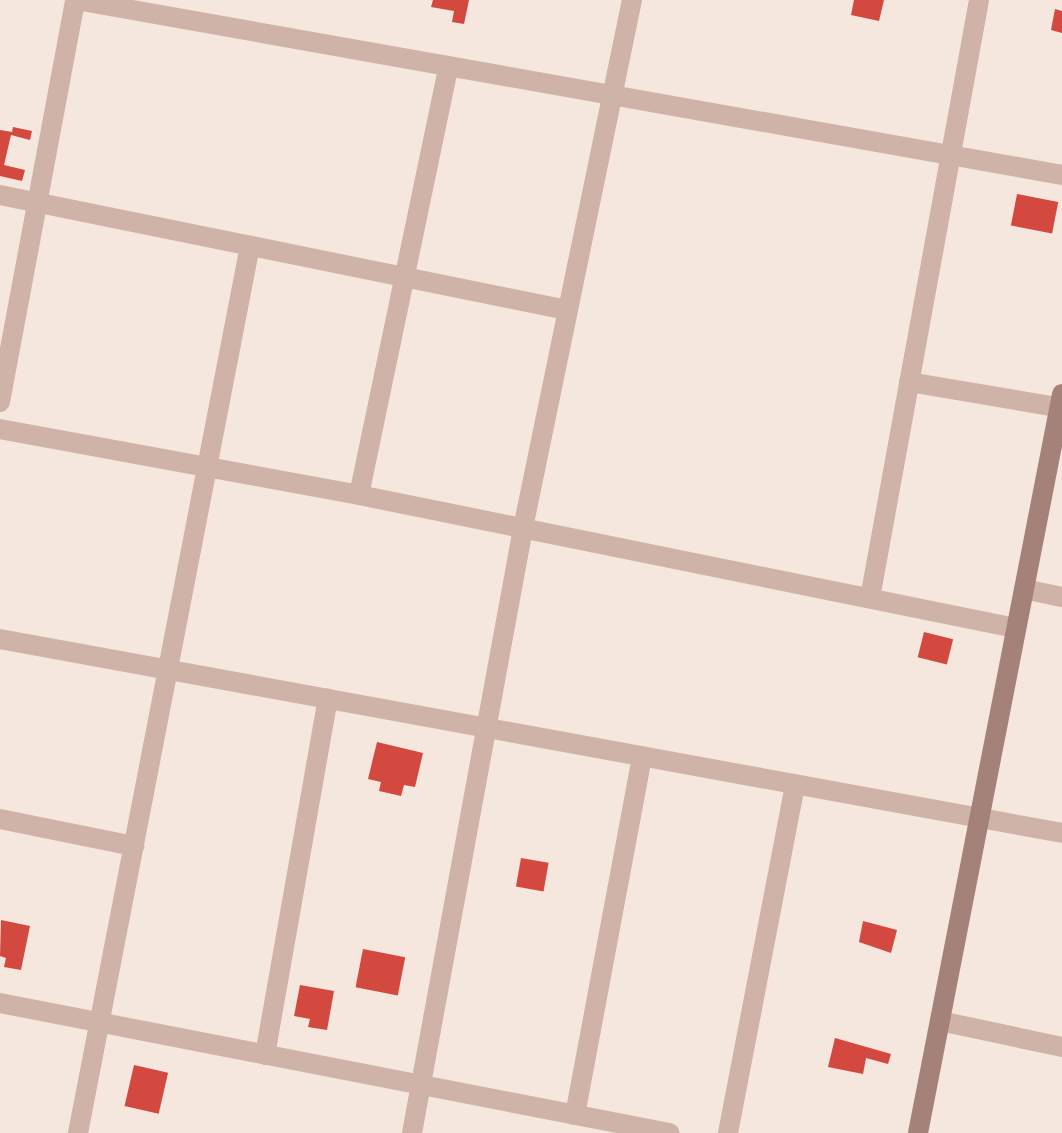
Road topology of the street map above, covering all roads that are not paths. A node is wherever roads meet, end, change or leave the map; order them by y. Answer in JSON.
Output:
{"nodes":[{"id":1,"x":75,"y":0,"type":"edge"},
{"id":2,"x":632,"y":0,"type":"edge"},
{"id":3,"x":979,"y":0,"type":"edge"},
{"id":4,"x":449,"y":66,"type":"junction"},
{"id":5,"x":612,"y":95,"type":"junction"},
{"id":6,"x":950,"y":155,"type":"junction"},
{"id":7,"x":1062,"y":175,"type":"edge"},
{"id":8,"x":0,"y":195,"type":"edge"},
{"id":9,"x":37,"y":202,"type":"junction"},
{"id":10,"x":250,"y":246,"type":"junction"},
{"id":11,"x":404,"y":277,"type":"junction"},
{"id":12,"x":567,"y":310,"type":"junction"},
{"id":13,"x":909,"y":382,"type":"junction"},
{"id":14,"x":0,"y":402,"type":"edge"},
{"id":15,"x":1061,"y":403,"type":"edge"},
{"id":16,"x":0,"y":429,"type":"edge"},
{"id":17,"x":207,"y":468,"type":"junction"},
{"id":18,"x":359,"y":495,"type":"junction"},
{"id":19,"x":523,"y":528,"type":"junction"},
{"id":20,"x":1024,"y":589,"type":"junction"},
{"id":21,"x":1062,"y":597,"type":"edge"},
{"id":22,"x":870,"y":598,"type":"junction"},
{"id":23,"x":1015,"y":628,"type":"junction"},
{"id":24,"x":0,"y":639,"type":"edge"},
{"id":25,"x":168,"y":669,"type":"junction"},
{"id":26,"x":328,"y":699,"type":"junction"},
{"id":27,"x":486,"y":727,"type":"junction"},
{"id":28,"x":642,"y":756,"type":"junction"},
{"id":29,"x":795,"y":784,"type":"junction"},
{"id":30,"x":980,"y":818,"type":"junction"},
{"id":31,"x":0,"y":819,"type":"edge"},
{"id":32,"x":1062,"y":833,"type":"edge"},
{"id":33,"x":134,"y":846,"type":"junction"},
{"id":34,"x":0,"y":1003,"type":"edge"},
{"id":35,"x":940,"y":1021,"type":"junction"},
{"id":36,"x":99,"y":1022,"type":"junction"},
{"id":37,"x":1062,"y":1047,"type":"edge"},
{"id":38,"x":265,"y":1055,"type":"junction"},
{"id":39,"x":421,"y":1084,"type":"junction"},
{"id":40,"x":575,"y":1115,"type":"junction"},
{"id":41,"x":78,"y":1133,"type":"edge"},
{"id":42,"x":412,"y":1133,"type":"edge"},
{"id":43,"x":669,"y":1133,"type":"edge"},
{"id":44,"x":728,"y":1133,"type":"edge"},
{"id":45,"x":918,"y":1133,"type":"edge"}],
"edges":[{"from":1,"to":4,"type":"street"},
{"from":1,"to":9,"type":"street"},
{"from":2,"to":5,"type":"street"},
{"from":3,"to":6,"type":"street"},
{"from":4,"to":5,"type":"street"},
{"from":4,"to":11,"type":"street"},
{"from":5,"to":6,"type":"street"},
{"from":5,"to":12,"type":"street"},
{"from":6,"to":7,"type":"street"},
{"from":6,"to":13,"type":"street"},
{"from":8,"to":9,"type":"street"},
{"from":9,"to":10,"type":"street"},
{"from":9,"to":14,"type":"street"},
{"from":10,"to":11,"type":"street"},
{"from":10,"to":17,"type":"street"},
{"from":11,"to":12,"type":"street"},
{"from":11,"to":18,"type":"street"},
{"from":12,"to":19,"type":"street"},
{"from":13,"to":15,"type":"street"},
{"from":13,"to":22,"type":"street"},
{"from":15,"to":20,"type":"street"},
{"from":16,"to":17,"type":"street"},
{"from":17,"to":18,"type":"street"},
{"from":17,"to":25,"type":"street"},
{"from":18,"to":19,"type":"street"},
{"from":19,"to":22,"type":"street"},
{"from":19,"to":27,"type":"street"},
{"from":20,"to":21,"type":"street"},
{"from":20,"to":23,"type":"street"},
{"from":22,"to":23,"type":"street"},
{"from":23,"to":30,"type":"street"},
{"from":24,"to":25,"type":"street"},
{"from":25,"to":26,"type":"street"},
{"from":25,"to":33,"type":"street"},
{"from":26,"to":27,"type":"street"},
{"from":26,"to":38,"type":"street"},
{"from":27,"to":28,"type":"street"},
{"from":27,"to":39,"type":"street"},
{"from":28,"to":29,"type":"street"},
{"from":28,"to":40,"type":"street"},
{"from":29,"to":30,"type":"street"},
{"from":29,"to":44,"type":"street"},
{"from":30,"to":32,"type":"street"},
{"from":30,"to":35,"type":"street"},
{"from":31,"to":33,"type":"street"},
{"from":33,"to":36,"type":"street"},
{"from":34,"to":36,"type":"street"},
{"from":35,"to":37,"type":"street"},
{"from":35,"to":45,"type":"street"},
{"from":36,"to":38,"type":"street"},
{"from":36,"to":41,"type":"street"},
{"from":38,"to":39,"type":"street"},
{"from":39,"to":40,"type":"street"},
{"from":39,"to":42,"type":"street"},
{"from":40,"to":43,"type":"street"}]}
